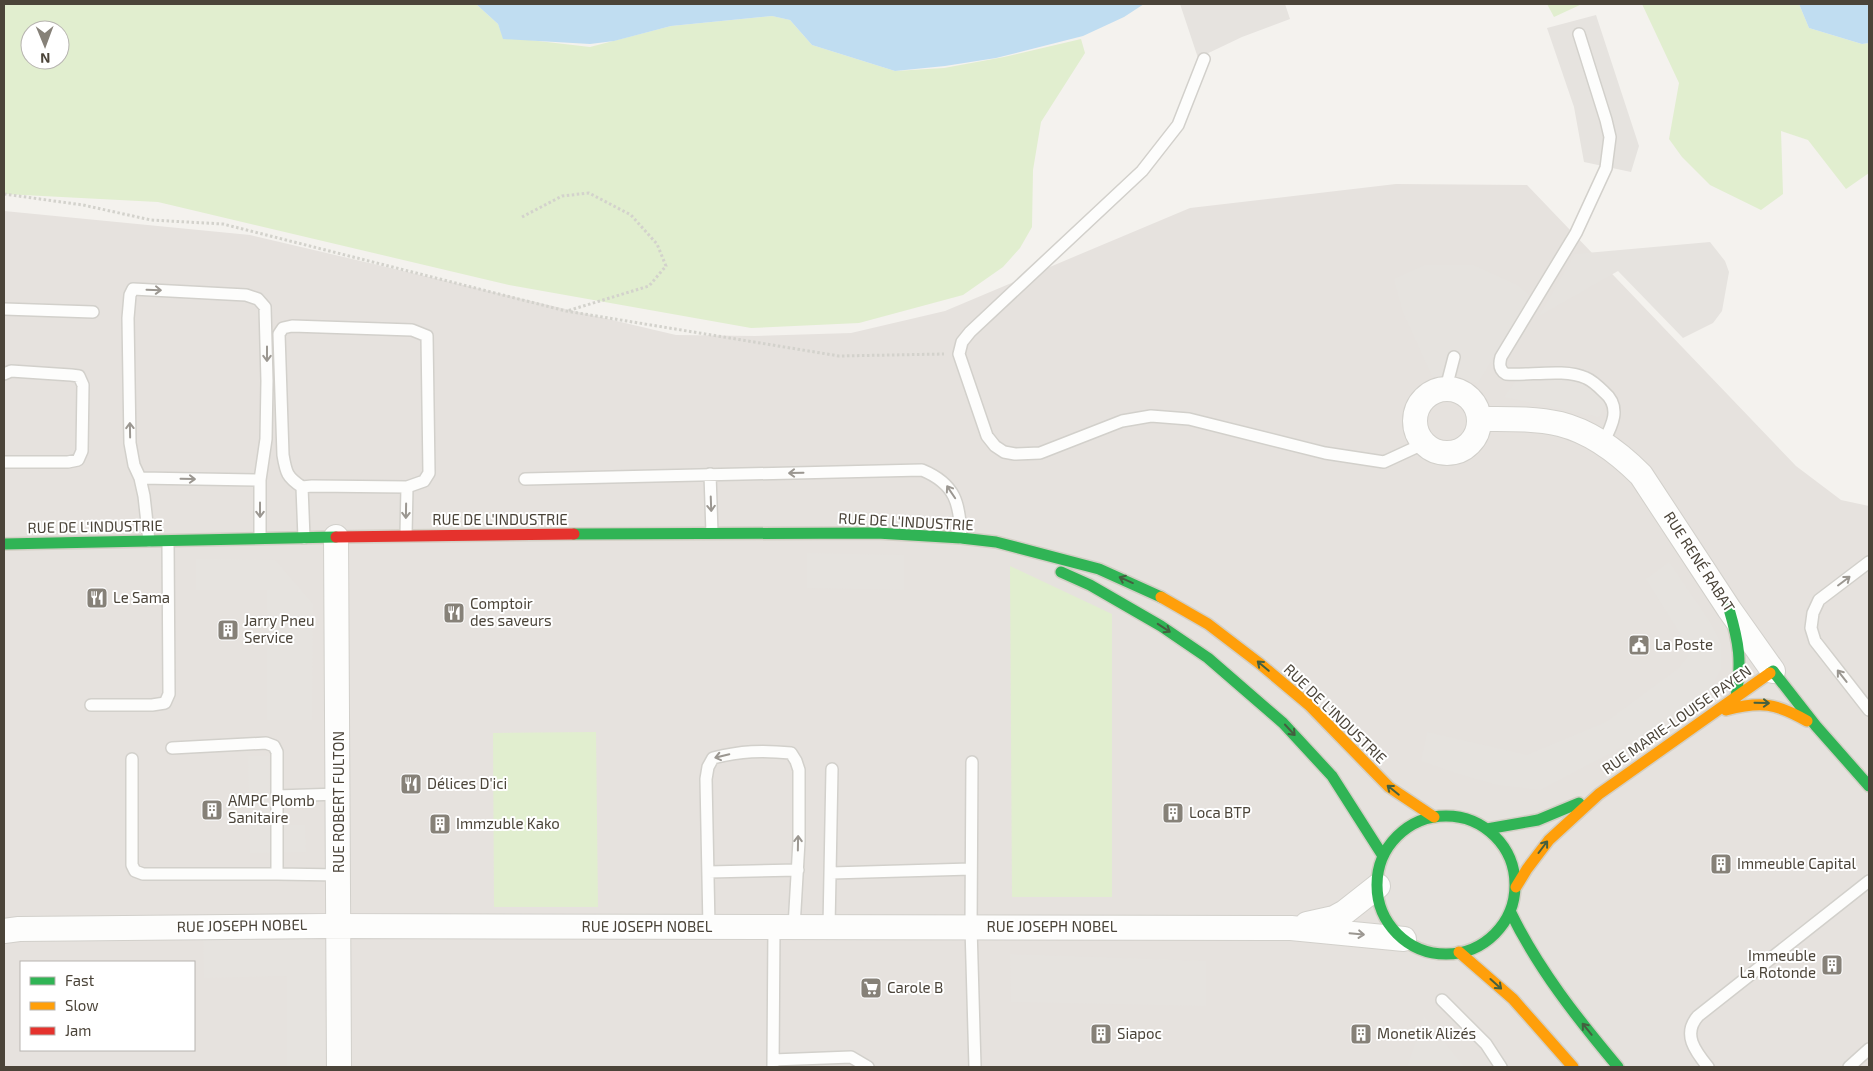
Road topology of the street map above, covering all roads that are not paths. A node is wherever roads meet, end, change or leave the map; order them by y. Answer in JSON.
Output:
{"nodes":[{"id":1,"x":1579,"y":34,"type":"dead end"},
{"id":2,"x":1204,"y":58,"type":"dead end"},
{"id":3,"x":4,"y":308,"type":"edge"},
{"id":4,"x":92,"y":312,"type":"dead end"},
{"id":5,"x":1454,"y":356,"type":"dead end"},
{"id":6,"x":4,"y":374,"type":"edge"},
{"id":7,"x":1446,"y":388,"type":"junction"},
{"id":8,"x":1480,"y":419,"type":"junction"},
{"id":9,"x":1603,"y":443,"type":"junction"},
{"id":10,"x":1424,"y":444,"type":"junction"},
{"id":11,"x":4,"y":462,"type":"edge"},
{"id":12,"x":710,"y":474,"type":"junction"},
{"id":13,"x":140,"y":478,"type":"junction"},
{"id":14,"x":525,"y":479,"type":"dead end"},
{"id":15,"x":260,"y":480,"type":"junction"},
{"id":16,"x":302,"y":487,"type":"junction"},
{"id":17,"x":406,"y":487,"type":"junction"},
{"id":18,"x":712,"y":533,"type":"junction"},
{"id":19,"x":406,"y":535,"type":"junction"},
{"id":20,"x":336,"y":537,"type":"junction"},
{"id":21,"x":304,"y":538,"type":"junction"},
{"id":22,"x":962,"y":538,"type":"junction"},
{"id":23,"x":260,"y":539,"type":"junction"},
{"id":24,"x":149,"y":541,"type":"junction"},
{"id":25,"x":168,"y":541,"type":"junction"},
{"id":26,"x":996,"y":542,"type":"junction"},
{"id":27,"x":4,"y":544,"type":"edge"},
{"id":28,"x":1869,"y":562,"type":"edge"},
{"id":29,"x":1729,"y":610,"type":"junction"},
{"id":30,"x":1773,"y":671,"type":"junction"},
{"id":31,"x":1736,"y":697,"type":"junction"},
{"id":32,"x":91,"y":705,"type":"dead end"},
{"id":33,"x":1869,"y":710,"type":"edge"},
{"id":34,"x":1715,"y":713,"type":"junction"},
{"id":35,"x":1816,"y":726,"type":"junction"},
{"id":36,"x":172,"y":748,"type":"dead end"},
{"id":37,"x":132,"y":759,"type":"dead end"},
{"id":38,"x":972,"y":762,"type":"dead end"},
{"id":39,"x":832,"y":769,"type":"dead end"},
{"id":40,"x":1869,"y":786,"type":"edge"},
{"id":41,"x":338,"y":794,"type":"junction"},
{"id":42,"x":1599,"y":794,"type":"junction"},
{"id":43,"x":277,"y":796,"type":"junction"},
{"id":44,"x":1434,"y":817,"type":"junction"},
{"id":45,"x":1487,"y":829,"type":"junction"},
{"id":46,"x":1383,"y":856,"type":"junction"},
{"id":47,"x":971,"y":869,"type":"junction"},
{"id":48,"x":798,"y":870,"type":"junction"},
{"id":49,"x":708,"y":872,"type":"junction"},
{"id":50,"x":831,"y":873,"type":"junction"},
{"id":51,"x":277,"y":874,"type":"junction"},
{"id":52,"x":339,"y":875,"type":"junction"},
{"id":53,"x":1869,"y":881,"type":"edge"},
{"id":54,"x":1378,"y":886,"type":"junction"},
{"id":55,"x":1516,"y":887,"type":"junction"},
{"id":56,"x":1510,"y":912,"type":"junction"},
{"id":57,"x":340,"y":927,"type":"junction"},
{"id":58,"x":709,"y":927,"type":"junction"},
{"id":59,"x":784,"y":927,"type":"junction"},
{"id":60,"x":829,"y":927,"type":"junction"},
{"id":61,"x":971,"y":927,"type":"junction"},
{"id":62,"x":1291,"y":928,"type":"junction"},
{"id":63,"x":4,"y":931,"type":"edge"},
{"id":64,"x":1404,"y":938,"type":"junction"},
{"id":65,"x":1459,"y":952,"type":"junction"},
{"id":66,"x":1442,"y":1000,"type":"dead end"},
{"id":67,"x":1869,"y":1049,"type":"edge"},
{"id":68,"x":773,"y":1064,"type":"edge"},
{"id":69,"x":339,"y":1067,"type":"edge"},
{"id":70,"x":868,"y":1067,"type":"edge"},
{"id":71,"x":975,"y":1067,"type":"edge"},
{"id":72,"x":1501,"y":1067,"type":"edge"},
{"id":73,"x":1573,"y":1067,"type":"edge"},
{"id":74,"x":1618,"y":1067,"type":"edge"},
{"id":75,"x":1708,"y":1067,"type":"edge"},
{"id":76,"x":1848,"y":1067,"type":"edge"}],
"edges":[{"from":1,"to":9,"type":"lane"},
{"from":2,"to":10,"type":"lane"},
{"from":3,"to":4,"type":"lane"},
{"from":5,"to":7,"type":"lane"},
{"from":6,"to":11,"type":"lane"},
{"from":7,"to":8,"type":"street"},
{"from":7,"to":10,"type":"street"},
{"from":8,"to":9,"type":"street","name":"RUE RENÉ RABAT"},
{"from":8,"to":10,"type":"street"},
{"from":9,"to":29,"type":"street","name":"RUE RENÉ RABAT"},
{"from":12,"to":14,"type":"lane"},
{"from":12,"to":18,"type":"lane","one_way":true},
{"from":22,"to":12,"type":"lane","one_way":true},
{"from":13,"to":15,"type":"lane","one_way":true},
{"from":13,"to":15,"type":"lane","one_way":true},
{"from":13,"to":24,"type":"lane"},
{"from":15,"to":23,"type":"lane","one_way":true},
{"from":16,"to":17,"type":"lane"},
{"from":16,"to":17,"type":"lane"},
{"from":16,"to":21,"type":"lane"},
{"from":17,"to":19,"type":"lane","one_way":true},
{"from":18,"to":19,"type":"main road","name":"RUE DE L'INDUSTRIE"},
{"from":18,"to":22,"type":"main road","name":"RUE DE L'INDUSTRIE"},
{"from":19,"to":20,"type":"main road","name":"RUE DE L'INDUSTRIE"},
{"from":20,"to":21,"type":"main road","name":"RUE DE L'INDUSTRIE"},
{"from":20,"to":41,"type":"street","name":"RUE ROBERT FULTON"},
{"from":21,"to":23,"type":"main road","name":"RUE DE L'INDUSTRIE"},
{"from":22,"to":26,"type":"main road","name":"RUE DE L'INDUSTRIE"},
{"from":23,"to":25,"type":"main road","name":"RUE DE L'INDUSTRIE"},
{"from":24,"to":25,"type":"main road","name":"RUE DE L'INDUSTRIE"},
{"from":24,"to":27,"type":"main road","name":"RUE DE L'INDUSTRIE"},
{"from":25,"to":32,"type":"lane"},
{"from":44,"to":26,"type":"main road","name":"RUE DE L'INDUSTRIE","one_way":true},
{"from":26,"to":46,"type":"main road","name":"RUE DE L'INDUSTRIE","one_way":true},
{"from":33,"to":28,"type":"lane","one_way":true},
{"from":29,"to":30,"type":"street","name":"RUE RENÉ RABAT"},
{"from":29,"to":31,"type":"main road"},
{"from":30,"to":31,"type":"main road","name":"RUE MARIE-LOUISE PAYEN"},
{"from":30,"to":35,"type":"main road","name":"RUE RENÉ RABAT"},
{"from":31,"to":34,"type":"main road","name":"RUE MARIE-LOUISE PAYEN"},
{"from":34,"to":35,"type":"main road","one_way":true},
{"from":34,"to":42,"type":"main road","name":"RUE MARIE-LOUISE PAYEN"},
{"from":35,"to":40,"type":"main road","name":"RUE RENÉ RABAT"},
{"from":36,"to":43,"type":"lane"},
{"from":37,"to":51,"type":"lane"},
{"from":38,"to":47,"type":"lane"},
{"from":39,"to":50,"type":"lane"},
{"from":41,"to":43,"type":"lane"},
{"from":41,"to":52,"type":"street","name":"RUE ROBERT FULTON"},
{"from":42,"to":45,"type":"main road","name":"RUE MARIE-LOUISE PAYEN"},
{"from":55,"to":42,"type":"main road","name":"RUE MARIE-LOUISE PAYEN","one_way":true},
{"from":43,"to":51,"type":"lane"},
{"from":44,"to":45,"type":"main road"},
{"from":44,"to":46,"type":"main road"},
{"from":45,"to":55,"type":"main road"},
{"from":46,"to":54,"type":"main road"},
{"from":47,"to":50,"type":"lane"},
{"from":47,"to":61,"type":"lane"},
{"from":48,"to":49,"type":"lane"},
{"from":48,"to":49,"type":"lane","one_way":true},
{"from":48,"to":59,"type":"lane"},
{"from":49,"to":58,"type":"lane"},
{"from":50,"to":60,"type":"lane"},
{"from":51,"to":52,"type":"lane"},
{"from":52,"to":57,"type":"street","name":"RUE ROBERT FULTON"},
{"from":53,"to":75,"type":"lane"},
{"from":54,"to":62,"type":"street","name":"RUE JOSEPH NOBEL"},
{"from":54,"to":64,"type":"main road"},
{"from":55,"to":56,"type":"main road"},
{"from":56,"to":65,"type":"main road"},
{"from":74,"to":56,"type":"main road","one_way":true},
{"from":57,"to":58,"type":"street","name":"RUE JOSEPH NOBEL"},
{"from":57,"to":63,"type":"street","name":"RUE JOSEPH NOBEL"},
{"from":57,"to":69,"type":"street","name":"RUE ROBERT FULTON"},
{"from":58,"to":59,"type":"street","name":"RUE JOSEPH NOBEL"},
{"from":59,"to":60,"type":"street","name":"RUE JOSEPH NOBEL"},
{"from":59,"to":68,"type":"lane"},
{"from":60,"to":61,"type":"street","name":"RUE JOSEPH NOBEL"},
{"from":61,"to":62,"type":"street","name":"RUE JOSEPH NOBEL"},
{"from":61,"to":71,"type":"lane"},
{"from":62,"to":64,"type":"street","name":"RUE JOSEPH NOBEL","one_way":true},
{"from":64,"to":65,"type":"main road"},
{"from":65,"to":73,"type":"main road","one_way":true},
{"from":66,"to":72,"type":"lane"},
{"from":67,"to":76,"type":"lane"},
{"from":68,"to":70,"type":"lane"}]}
